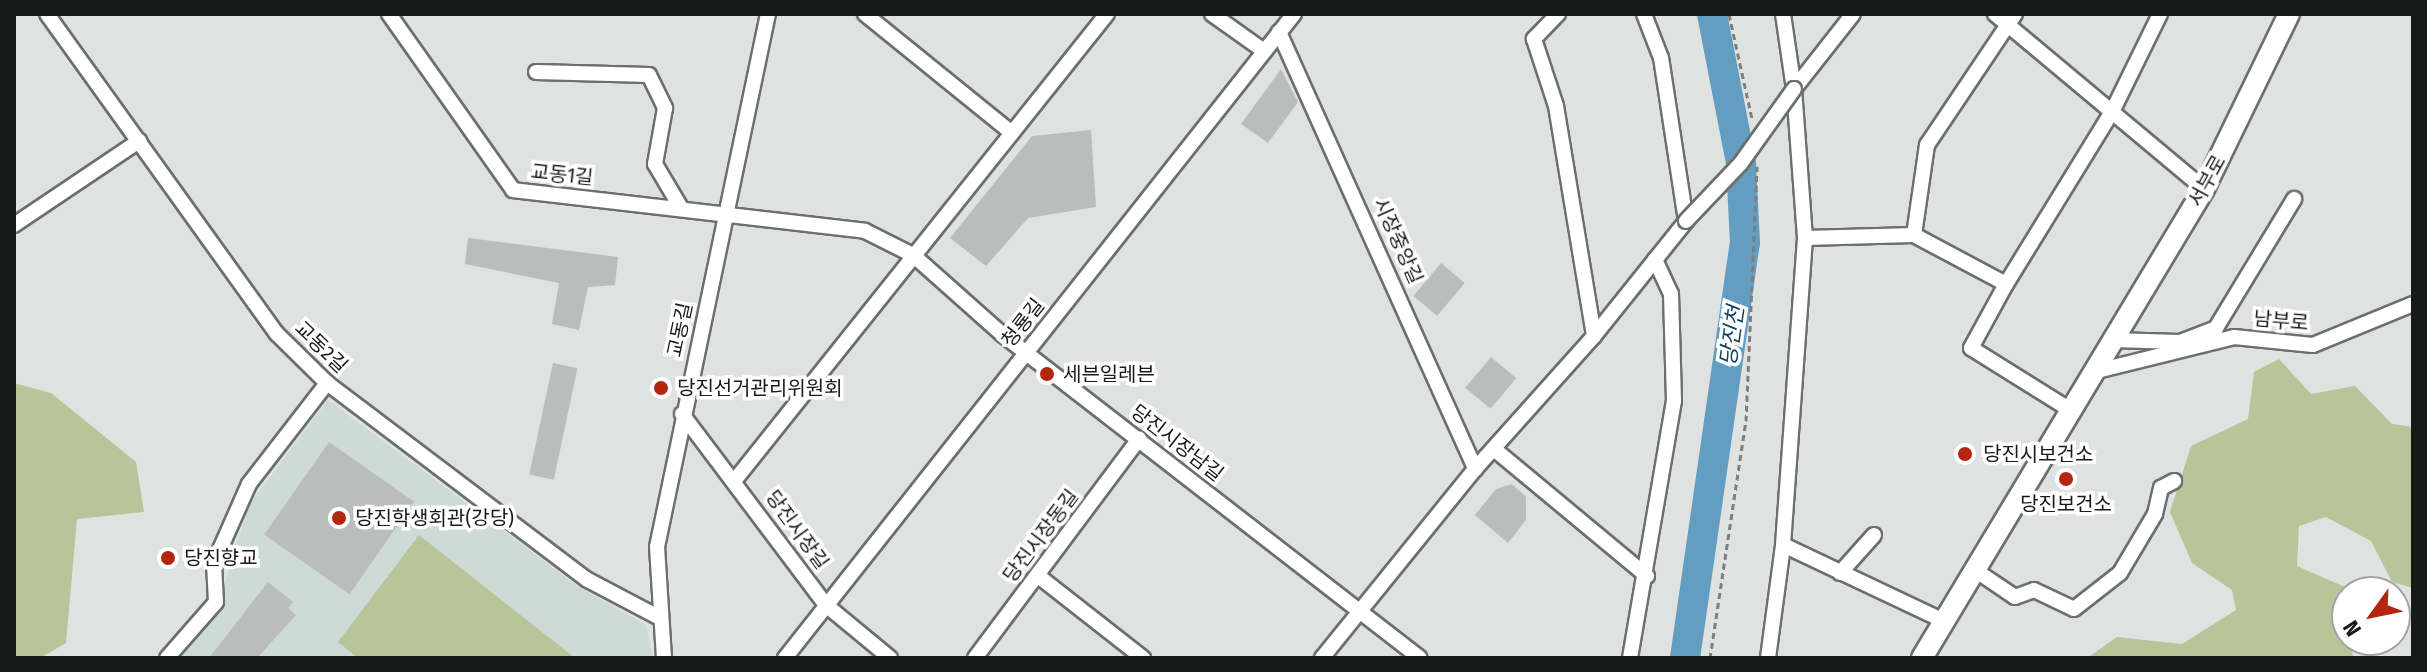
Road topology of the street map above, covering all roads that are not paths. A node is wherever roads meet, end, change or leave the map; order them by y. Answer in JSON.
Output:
{"nodes":[{"id":1,"x":47,"y":14,"type":"edge"},
{"id":2,"x":389,"y":14,"type":"edge"},
{"id":3,"x":768,"y":14,"type":"edge"},
{"id":4,"x":865,"y":14,"type":"edge"},
{"id":5,"x":1107,"y":14,"type":"edge"},
{"id":6,"x":1212,"y":14,"type":"edge"},
{"id":7,"x":1294,"y":14,"type":"edge"},
{"id":8,"x":1558,"y":14,"type":"edge"},
{"id":9,"x":1644,"y":14,"type":"edge"},
{"id":10,"x":1783,"y":14,"type":"edge"},
{"id":11,"x":1853,"y":14,"type":"edge"},
{"id":12,"x":2160,"y":14,"type":"edge"},
{"id":13,"x":2289,"y":14,"type":"edge"},
{"id":14,"x":2006,"y":17,"type":"edge"},
{"id":15,"x":1279,"y":32,"type":"junction"},
{"id":16,"x":1264,"y":51,"type":"junction"},
{"id":17,"x":536,"y":72,"type":"dead end"},
{"id":18,"x":1794,"y":89,"type":"junction"},
{"id":19,"x":2112,"y":112,"type":"junction"},
{"id":20,"x":1012,"y":133,"type":"junction"},
{"id":21,"x":139,"y":141,"type":"junction"},
{"id":22,"x":2204,"y":189,"type":"junction"},
{"id":23,"x":2294,"y":199,"type":"dead end"},
{"id":24,"x":681,"y":208,"type":"junction"},
{"id":25,"x":725,"y":217,"type":"junction"},
{"id":26,"x":1686,"y":221,"type":"junction"},
{"id":27,"x":14,"y":225,"type":"edge"},
{"id":28,"x":1914,"y":235,"type":"junction"},
{"id":29,"x":1805,"y":238,"type":"junction"},
{"id":30,"x":913,"y":255,"type":"junction"},
{"id":31,"x":1655,"y":260,"type":"junction"},
{"id":32,"x":2006,"y":284,"type":"junction"},
{"id":33,"x":2413,"y":304,"type":"edge"},
{"id":34,"x":1594,"y":336,"type":"junction"},
{"id":35,"x":2112,"y":340,"type":"junction"},
{"id":36,"x":1026,"y":351,"type":"junction"},
{"id":37,"x":2093,"y":372,"type":"junction"},
{"id":38,"x":327,"y":383,"type":"junction"},
{"id":39,"x":2072,"y":411,"type":"junction"},
{"id":40,"x":682,"y":414,"type":"junction"},
{"id":41,"x":1139,"y":439,"type":"junction"},
{"id":42,"x":1494,"y":449,"type":"junction"},
{"id":43,"x":1475,"y":469,"type":"junction"},
{"id":44,"x":735,"y":480,"type":"junction"},
{"id":45,"x":2174,"y":481,"type":"dead end"},
{"id":46,"x":1874,"y":535,"type":"dead end"},
{"id":47,"x":1783,"y":545,"type":"junction"},
{"id":48,"x":1975,"y":570,"type":"junction"},
{"id":49,"x":1840,"y":573,"type":"junction"},
{"id":50,"x":1037,"y":575,"type":"junction"},
{"id":51,"x":1647,"y":576,"type":"junction"},
{"id":52,"x":826,"y":605,"type":"junction"},
{"id":53,"x":1360,"y":610,"type":"junction"},
{"id":54,"x":658,"y":617,"type":"junction"},
{"id":55,"x":1944,"y":621,"type":"junction"},
{"id":56,"x":167,"y":658,"type":"edge"},
{"id":57,"x":664,"y":658,"type":"edge"},
{"id":58,"x":785,"y":658,"type":"edge"},
{"id":59,"x":890,"y":658,"type":"edge"},
{"id":60,"x":975,"y":658,"type":"edge"},
{"id":61,"x":1143,"y":658,"type":"edge"},
{"id":62,"x":1322,"y":658,"type":"edge"},
{"id":63,"x":1420,"y":658,"type":"edge"},
{"id":64,"x":1630,"y":658,"type":"edge"},
{"id":65,"x":1768,"y":658,"type":"edge"},
{"id":66,"x":1922,"y":658,"type":"edge"}],
"edges":[{"from":1,"to":21,"type":"street","name":"교동2길"},
{"from":2,"to":24,"type":"street","name":"교동1길"},
{"from":3,"to":25,"type":"street","name":"교동길"},
{"from":4,"to":20,"type":"street"},
{"from":5,"to":20,"type":"street"},
{"from":6,"to":16,"type":"street"},
{"from":7,"to":15,"type":"street","name":"청룡길"},
{"from":8,"to":34,"type":"street"},
{"from":9,"to":26,"type":"street"},
{"from":10,"to":18,"type":"street"},
{"from":11,"to":18,"type":"street"},
{"from":12,"to":19,"type":"street"},
{"from":13,"to":22,"type":"main road","name":"서부로"},
{"from":14,"to":19,"type":"street"},
{"from":14,"to":28,"type":"street"},
{"from":15,"to":16,"type":"street","name":"청룡길"},
{"from":15,"to":43,"type":"street","name":"시장중앙길"},
{"from":16,"to":36,"type":"street","name":"청룡길"},
{"from":17,"to":24,"type":"street"},
{"from":18,"to":26,"type":"street","bridge":true},
{"from":18,"to":29,"type":"street"},
{"from":19,"to":22,"type":"street"},
{"from":19,"to":32,"type":"street"},
{"from":20,"to":30,"type":"street"},
{"from":21,"to":27,"type":"street"},
{"from":21,"to":38,"type":"street","name":"교동2길"},
{"from":22,"to":35,"type":"main road","name":"서부로"},
{"from":23,"to":35,"type":"street"},
{"from":24,"to":25,"type":"street","name":"교동1길"},
{"from":25,"to":30,"type":"street","name":"당진시장남길"},
{"from":25,"to":40,"type":"street","name":"교동길"},
{"from":26,"to":31,"type":"street"},
{"from":28,"to":29,"type":"street"},
{"from":28,"to":32,"type":"street"},
{"from":29,"to":47,"type":"street"},
{"from":30,"to":36,"type":"street","name":"당진시장남길"},
{"from":30,"to":44,"type":"street"},
{"from":31,"to":34,"type":"street"},
{"from":31,"to":51,"type":"street"},
{"from":32,"to":39,"type":"street"},
{"from":33,"to":37,"type":"street","name":"남부로"},
{"from":34,"to":42,"type":"street"},
{"from":35,"to":37,"type":"main road","name":"서부로"},
{"from":36,"to":41,"type":"street","name":"당진시장남길"},
{"from":36,"to":52,"type":"street","name":"청룡길"},
{"from":37,"to":39,"type":"main road","name":"서부로"},
{"from":38,"to":54,"type":"street","name":"교동2길"},
{"from":38,"to":56,"type":"street"},
{"from":39,"to":48,"type":"main road","name":"서부로"},
{"from":40,"to":44,"type":"street","name":"당진시장길"},
{"from":40,"to":54,"type":"street","name":"교동길"},
{"from":41,"to":50,"type":"street","name":"당진시장동길"},
{"from":41,"to":53,"type":"street","name":"당진시장남길"},
{"from":42,"to":43,"type":"street"},
{"from":42,"to":51,"type":"street"},
{"from":43,"to":53,"type":"street"},
{"from":44,"to":52,"type":"street","name":"당진시장길"},
{"from":45,"to":48,"type":"street"},
{"from":46,"to":49,"type":"street"},
{"from":47,"to":49,"type":"street"},
{"from":47,"to":65,"type":"street"},
{"from":48,"to":55,"type":"main road","name":"서부로"},
{"from":49,"to":55,"type":"street"},
{"from":50,"to":60,"type":"street","name":"당진시장동길"},
{"from":50,"to":61,"type":"street"},
{"from":51,"to":64,"type":"street"},
{"from":52,"to":58,"type":"street","name":"청룡길"},
{"from":52,"to":59,"type":"street","name":"당진시장길"},
{"from":53,"to":62,"type":"street"},
{"from":53,"to":63,"type":"street","name":"당진시장남길"},
{"from":54,"to":57,"type":"street","name":"교동길"},
{"from":55,"to":66,"type":"main road","name":"서부로"}]}
